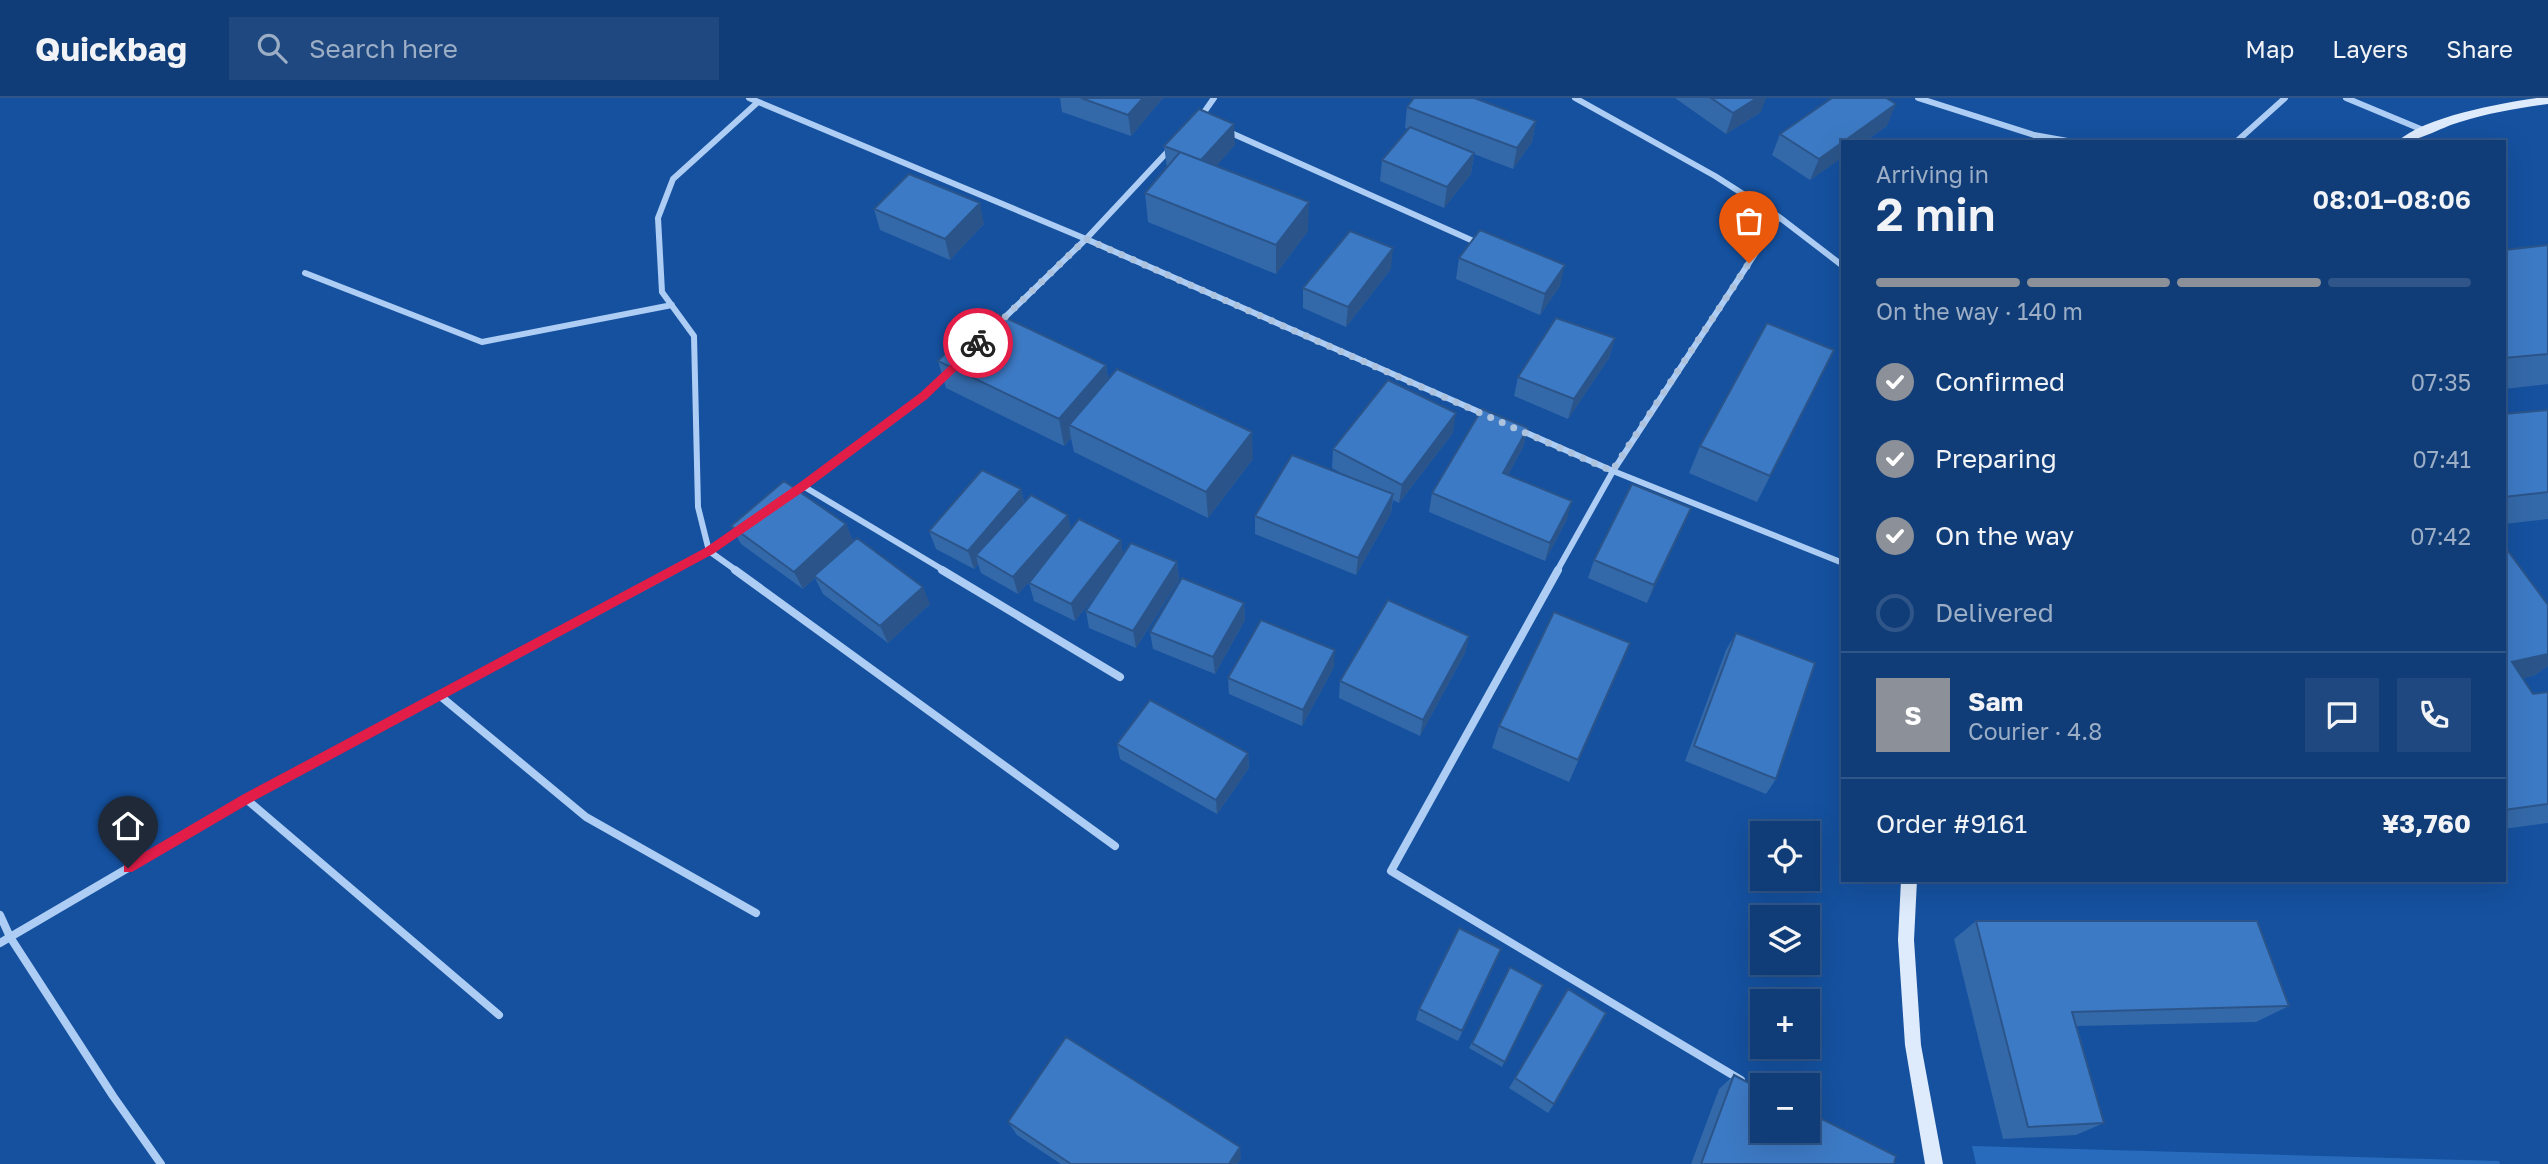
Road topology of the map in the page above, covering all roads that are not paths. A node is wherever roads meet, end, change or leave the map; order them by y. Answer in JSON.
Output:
{"nodes":[{"id":1,"x":749,"y":98,"type":"edge"},
{"id":2,"x":1213,"y":98,"type":"edge"},
{"id":3,"x":1575,"y":98,"type":"edge"},
{"id":4,"x":1918,"y":98,"type":"edge"},
{"id":5,"x":2285,"y":98,"type":"edge"},
{"id":6,"x":2346,"y":98,"type":"edge"},
{"id":7,"x":2548,"y":100,"type":"edge"},
{"id":8,"x":758,"y":102,"type":"junction"},
{"id":9,"x":1199,"y":118,"type":"junction"},
{"id":10,"x":1212,"y":124,"type":"edge"},
{"id":11,"x":1190,"y":129,"type":"edge"},
{"id":12,"x":1224,"y":130,"type":"edge"},
{"id":13,"x":2423,"y":130,"type":"junction"},
{"id":14,"x":1181,"y":139,"type":"edge"},
{"id":15,"x":2062,"y":140,"type":"edge"},
{"id":16,"x":2238,"y":140,"type":"edge"},
{"id":17,"x":2406,"y":140,"type":"edge"},
{"id":18,"x":1779,"y":217,"type":"junction"},
{"id":19,"x":1086,"y":239,"type":"junction"},
{"id":20,"x":1485,"y":247,"type":"edge"},
{"id":21,"x":1841,"y":264,"type":"edge"},
{"id":22,"x":305,"y":273,"type":"dead end"},
{"id":23,"x":672,"y":305,"type":"junction"},
{"id":24,"x":990,"y":331,"type":"edge"},
{"id":25,"x":952,"y":368,"type":"edge"},
{"id":26,"x":1500,"y":421,"type":"edge"},
{"id":27,"x":1512,"y":427,"type":"edge"},
{"id":28,"x":1612,"y":471,"type":"junction"},
{"id":29,"x":803,"y":486,"type":"junction"},
{"id":30,"x":782,"y":500,"type":"edge"},
{"id":31,"x":751,"y":522,"type":"edge"},
{"id":32,"x":709,"y":551,"type":"junction"},
{"id":33,"x":1841,"y":562,"type":"edge"},
{"id":34,"x":1120,"y":677,"type":"dead end"},
{"id":35,"x":439,"y":695,"type":"junction"},
{"id":36,"x":246,"y":799,"type":"junction"},
{"id":37,"x":1115,"y":846,"type":"dead end"},
{"id":38,"x":1909,"y":882,"type":"edge"},
{"id":39,"x":756,"y":913,"type":"dead end"},
{"id":40,"x":0,"y":915,"type":"edge"},
{"id":41,"x":10,"y":937,"type":"junction"},
{"id":42,"x":0,"y":943,"type":"edge"},
{"id":43,"x":499,"y":1015,"type":"dead end"},
{"id":44,"x":1750,"y":1086,"type":"edge"},
{"id":45,"x":161,"y":1164,"type":"edge"},
{"id":46,"x":1934,"y":1164,"type":"edge"}],
"edges":[{"from":1,"to":8,"type":"street"},
{"from":2,"to":9,"type":"street"},
{"from":3,"to":18,"type":"street"},
{"from":4,"to":15,"type":"street"},
{"from":5,"to":16,"type":"street"},
{"from":6,"to":13,"type":"street"},
{"from":7,"to":13,"type":"street"},
{"from":8,"to":19,"type":"street"},
{"from":8,"to":23,"type":"street"},
{"from":9,"to":10,"type":"street"},
{"from":9,"to":11,"type":"street"},
{"from":12,"to":20,"type":"street"},
{"from":13,"to":17,"type":"street"},
{"from":14,"to":19,"type":"street"},
{"from":18,"to":21,"type":"street"},
{"from":18,"to":28,"type":"street"},
{"from":19,"to":24,"type":"street"},
{"from":19,"to":26,"type":"street"},
{"from":22,"to":23,"type":"street"},
{"from":23,"to":32,"type":"street"},
{"from":25,"to":29,"type":"street"},
{"from":27,"to":28,"type":"street"},
{"from":28,"to":33,"type":"street"},
{"from":28,"to":44,"type":"street"},
{"from":29,"to":30,"type":"street"},
{"from":29,"to":34,"type":"street"},
{"from":31,"to":32,"type":"street"},
{"from":32,"to":35,"type":"street"},
{"from":32,"to":37,"type":"street"},
{"from":35,"to":36,"type":"street"},
{"from":35,"to":39,"type":"street"},
{"from":36,"to":41,"type":"street"},
{"from":36,"to":43,"type":"street"},
{"from":38,"to":46,"type":"street"},
{"from":40,"to":41,"type":"street"},
{"from":41,"to":42,"type":"street"},
{"from":41,"to":45,"type":"street"}]}
